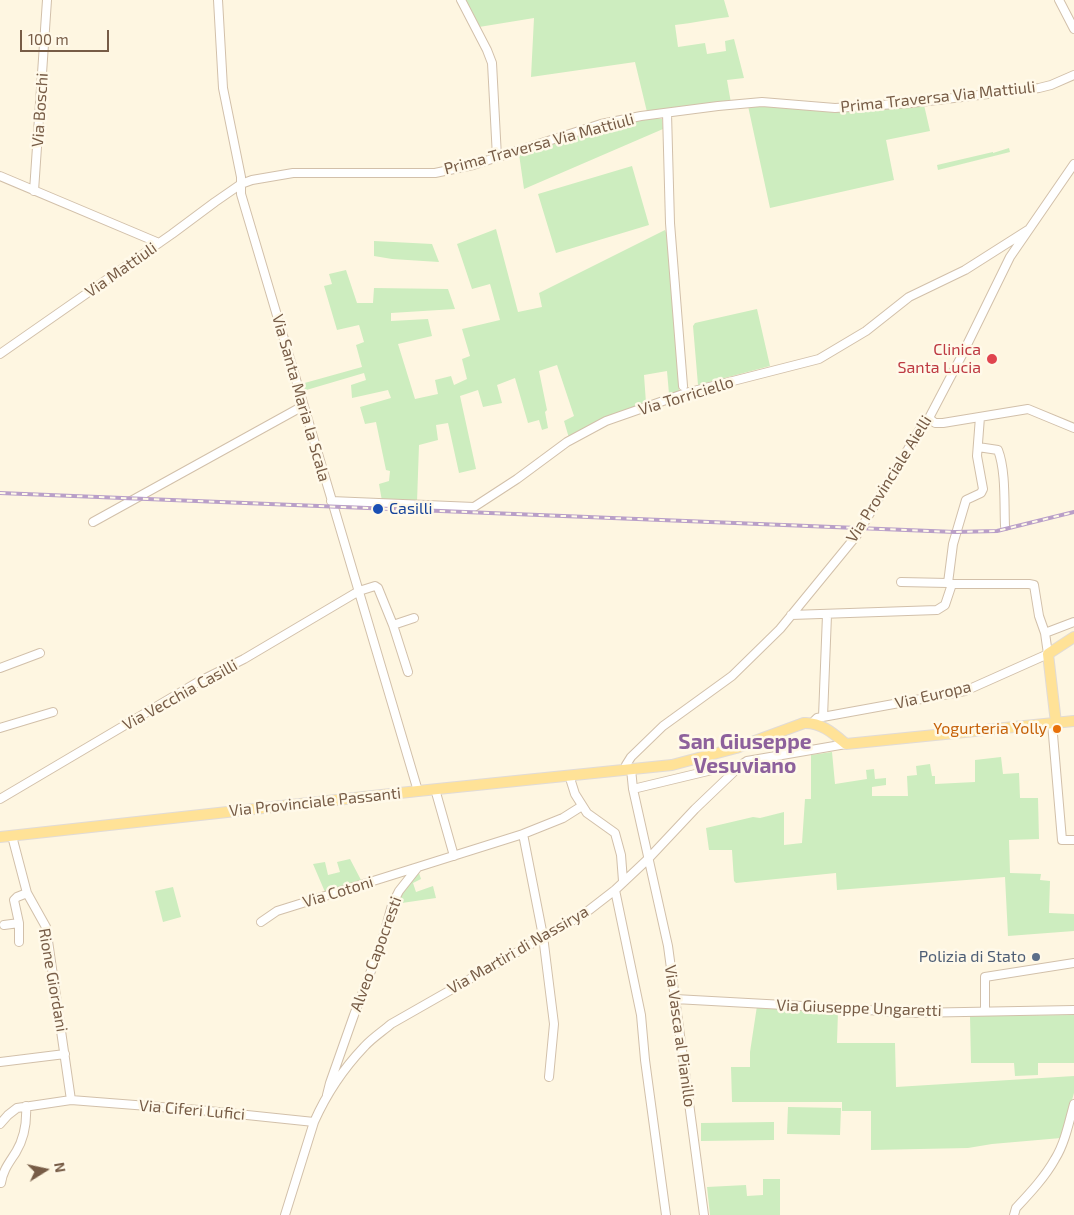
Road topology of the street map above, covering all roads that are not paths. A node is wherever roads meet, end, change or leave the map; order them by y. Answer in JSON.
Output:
{"nodes":[{"id":1,"x":47,"y":0,"type":"edge"},
{"id":2,"x":218,"y":0,"type":"edge"},
{"id":3,"x":461,"y":0,"type":"edge"},
{"id":4,"x":1059,"y":0,"type":"edge"},
{"id":5,"x":1074,"y":29,"type":"edge"},
{"id":6,"x":1074,"y":75,"type":"edge"},
{"id":7,"x":667,"y":113,"type":"junction"},
{"id":8,"x":498,"y":157,"type":"junction"},
{"id":9,"x":1074,"y":164,"type":"edge"},
{"id":10,"x":0,"y":176,"type":"edge"},
{"id":11,"x":241,"y":184,"type":"junction"},
{"id":12,"x":34,"y":191,"type":"junction"},
{"id":13,"x":1028,"y":230,"type":"junction"},
{"id":14,"x":159,"y":243,"type":"junction"},
{"id":15,"x":0,"y":354,"type":"edge"},
{"id":16,"x":683,"y":386,"type":"dead end"},
{"id":17,"x":303,"y":406,"type":"junction"},
{"id":18,"x":980,"y":417,"type":"junction"},
{"id":19,"x":929,"y":418,"type":"junction"},
{"id":20,"x":1074,"y":428,"type":"edge"},
{"id":21,"x":978,"y":447,"type":"junction"},
{"id":22,"x":331,"y":501,"type":"junction"},
{"id":23,"x":93,"y":522,"type":"dead end"},
{"id":24,"x":1005,"y":526,"type":"dead end"},
{"id":25,"x":901,"y":582,"type":"dead end"},
{"id":26,"x":950,"y":583,"type":"junction"},
{"id":27,"x":358,"y":591,"type":"junction"},
{"id":28,"x":827,"y":614,"type":"junction"},
{"id":29,"x":791,"y":615,"type":"junction"},
{"id":30,"x":414,"y":618,"type":"dead end"},
{"id":31,"x":1074,"y":622,"type":"edge"},
{"id":32,"x":393,"y":626,"type":"junction"},
{"id":33,"x":1045,"y":633,"type":"junction"},
{"id":34,"x":1074,"y":637,"type":"edge"},
{"id":35,"x":40,"y":653,"type":"dead end"},
{"id":36,"x":1048,"y":654,"type":"junction"},
{"id":37,"x":0,"y":668,"type":"edge"},
{"id":38,"x":408,"y":672,"type":"dead end"},
{"id":39,"x":53,"y":712,"type":"dead end"},
{"id":40,"x":818,"y":720,"type":"junction"},
{"id":41,"x":1074,"y":721,"type":"edge"},
{"id":42,"x":1054,"y":723,"type":"junction"},
{"id":43,"x":0,"y":728,"type":"edge"},
{"id":44,"x":846,"y":744,"type":"junction"},
{"id":45,"x":741,"y":765,"type":"junction"},
{"id":46,"x":629,"y":769,"type":"junction"},
{"id":47,"x":569,"y":775,"type":"junction"},
{"id":48,"x":436,"y":789,"type":"junction"},
{"id":49,"x":633,"y":789,"type":"junction"},
{"id":50,"x":418,"y":791,"type":"junction"},
{"id":51,"x":0,"y":799,"type":"edge"},
{"id":52,"x":582,"y":806,"type":"junction"},
{"id":53,"x":523,"y":834,"type":"junction"},
{"id":54,"x":12,"y":836,"type":"junction"},
{"id":55,"x":0,"y":837,"type":"edge"},
{"id":56,"x":1074,"y":840,"type":"edge"},
{"id":57,"x":454,"y":856,"type":"junction"},
{"id":58,"x":648,"y":859,"type":"junction"},
{"id":59,"x":418,"y":867,"type":"junction"},
{"id":60,"x":623,"y":881,"type":"junction"},
{"id":61,"x":615,"y":890,"type":"junction"},
{"id":62,"x":26,"y":893,"type":"junction"},
{"id":63,"x":261,"y":922,"type":"dead end"},
{"id":64,"x":19,"y":923,"type":"junction"},
{"id":65,"x":4,"y":925,"type":"dead end"},
{"id":66,"x":543,"y":936,"type":"junction"},
{"id":67,"x":19,"y":942,"type":"dead end"},
{"id":68,"x":1074,"y":963,"type":"edge"},
{"id":69,"x":675,"y":999,"type":"junction"},
{"id":70,"x":1074,"y":1010,"type":"edge"},
{"id":71,"x":986,"y":1011,"type":"junction"},
{"id":72,"x":65,"y":1054,"type":"junction"},
{"id":73,"x":0,"y":1062,"type":"edge"},
{"id":74,"x":549,"y":1077,"type":"dead end"},
{"id":75,"x":326,"y":1099,"type":"junction"},
{"id":76,"x":71,"y":1100,"type":"junction"},
{"id":77,"x":1074,"y":1104,"type":"edge"},
{"id":78,"x":26,"y":1106,"type":"junction"},
{"id":79,"x":314,"y":1122,"type":"junction"},
{"id":80,"x":0,"y":1124,"type":"edge"},
{"id":81,"x":1,"y":1184,"type":"dead end"},
{"id":82,"x":285,"y":1215,"type":"edge"},
{"id":83,"x":666,"y":1215,"type":"edge"},
{"id":84,"x":704,"y":1215,"type":"edge"},
{"id":85,"x":1014,"y":1215,"type":"edge"}],
"edges":[{"from":1,"to":12,"type":"street","name":"Via Boschi"},
{"from":2,"to":11,"type":"street","name":"Via Santa Maria la Scala"},
{"from":3,"to":8,"type":"street"},
{"from":4,"to":5,"type":"street"},
{"from":6,"to":7,"type":"street","name":"Prima Traversa Via Mattiuli"},
{"from":7,"to":8,"type":"street","name":"Prima Traversa Via Mattiuli"},
{"from":7,"to":16,"type":"street","name":"Via Torriciello"},
{"from":8,"to":11,"type":"street","name":"Prima Traversa Via Mattiuli"},
{"from":9,"to":13,"type":"street","name":"Via Provinciale Aielli"},
{"from":10,"to":12,"type":"street"},
{"from":11,"to":14,"type":"street","name":"Via Mattiuli"},
{"from":11,"to":17,"type":"street","name":"Via Santa Maria la Scala"},
{"from":12,"to":14,"type":"street"},
{"from":13,"to":19,"type":"street","name":"Via Provinciale Aielli"},
{"from":13,"to":22,"type":"street","name":"Via Torriciello"},
{"from":14,"to":15,"type":"street","name":"Via Mattiuli"},
{"from":17,"to":22,"type":"street","name":"Via Santa Maria la Scala"},
{"from":17,"to":23,"type":"street"},
{"from":18,"to":19,"type":"street"},
{"from":18,"to":20,"type":"street"},
{"from":18,"to":21,"type":"street"},
{"from":19,"to":29,"type":"street","name":"Via Provinciale Aielli"},
{"from":21,"to":24,"type":"street"},
{"from":21,"to":26,"type":"street"},
{"from":22,"to":27,"type":"street","name":"Via Santa Maria la Scala"},
{"from":25,"to":26,"type":"street"},
{"from":26,"to":28,"type":"street"},
{"from":26,"to":33,"type":"street"},
{"from":27,"to":32,"type":"street"},
{"from":27,"to":50,"type":"street","name":"Via Santa Maria la Scala"},
{"from":27,"to":51,"type":"street","name":"Via Vecchia Casilli"},
{"from":28,"to":29,"type":"street"},
{"from":28,"to":40,"type":"street"},
{"from":29,"to":46,"type":"street","name":"Via Provinciale Aielli"},
{"from":30,"to":32,"type":"street"},
{"from":31,"to":33,"type":"street"},
{"from":32,"to":38,"type":"street"},
{"from":33,"to":36,"type":"street"},
{"from":34,"to":36,"type":"main road","name":"Via Europa"},
{"from":35,"to":37,"type":"street"},
{"from":36,"to":40,"type":"street","name":"Via Europa"},
{"from":36,"to":42,"type":"main road"},
{"from":39,"to":43,"type":"street"},
{"from":40,"to":44,"type":"main road"},
{"from":40,"to":46,"type":"main road","name":"Via Provinciale Passanti"},
{"from":41,"to":42,"type":"main road"},
{"from":42,"to":44,"type":"main road"},
{"from":42,"to":56,"type":"street"},
{"from":44,"to":45,"type":"street","name":"Via Martiri di Nassirya"},
{"from":45,"to":49,"type":"street"},
{"from":45,"to":58,"type":"street","name":"Via Martiri di Nassirya"},
{"from":46,"to":47,"type":"main road","name":"Via Provinciale Passanti"},
{"from":46,"to":49,"type":"street","name":"Via Vasca al Pianillo"},
{"from":47,"to":48,"type":"main road","name":"Via Provinciale Passanti"},
{"from":47,"to":52,"type":"street"},
{"from":48,"to":50,"type":"main road","name":"Via Provinciale Passanti"},
{"from":48,"to":57,"type":"street"},
{"from":49,"to":58,"type":"street","name":"Via Vasca al Pianillo"},
{"from":50,"to":54,"type":"main road","name":"Via Provinciale Passanti"},
{"from":52,"to":53,"type":"street"},
{"from":52,"to":60,"type":"street"},
{"from":53,"to":57,"type":"street"},
{"from":53,"to":66,"type":"street"},
{"from":54,"to":55,"type":"main road","name":"Via Provinciale Passanti"},
{"from":54,"to":62,"type":"street","name":"Rione Giordani"},
{"from":57,"to":59,"type":"street"},
{"from":58,"to":60,"type":"street","name":"Via Martiri di Nassirya"},
{"from":58,"to":69,"type":"street","name":"Via Vasca al Pianillo"},
{"from":59,"to":63,"type":"street","name":"Via Cotoni"},
{"from":59,"to":75,"type":"street","name":"Alveo Capocresti"},
{"from":60,"to":61,"type":"street","name":"Via Martiri di Nassirya"},
{"from":61,"to":66,"type":"street","name":"Via Martiri di Nassirya"},
{"from":61,"to":83,"type":"street"},
{"from":62,"to":64,"type":"street"},
{"from":62,"to":72,"type":"street","name":"Rione Giordani"},
{"from":64,"to":65,"type":"street"},
{"from":64,"to":67,"type":"street"},
{"from":66,"to":74,"type":"street"},
{"from":66,"to":75,"type":"street","name":"Via Martiri di Nassirya"},
{"from":68,"to":71,"type":"street"},
{"from":69,"to":71,"type":"street","name":"Via Giuseppe Ungaretti"},
{"from":69,"to":84,"type":"street","name":"Via Vasca al Pianillo"},
{"from":70,"to":71,"type":"street","name":"Via Giuseppe Ungaretti"},
{"from":72,"to":73,"type":"street"},
{"from":72,"to":76,"type":"street","name":"Rione Giordani"},
{"from":75,"to":79,"type":"street","name":"Via Martiri di Nassirya"},
{"from":76,"to":78,"type":"street","name":"Via Ciferi Lufici"},
{"from":76,"to":79,"type":"street","name":"Via Ciferi Lufici"},
{"from":77,"to":85,"type":"street"},
{"from":78,"to":80,"type":"street"},
{"from":78,"to":81,"type":"street"},
{"from":79,"to":82,"type":"street","name":"Via Martiri di Nassirya"}]}
